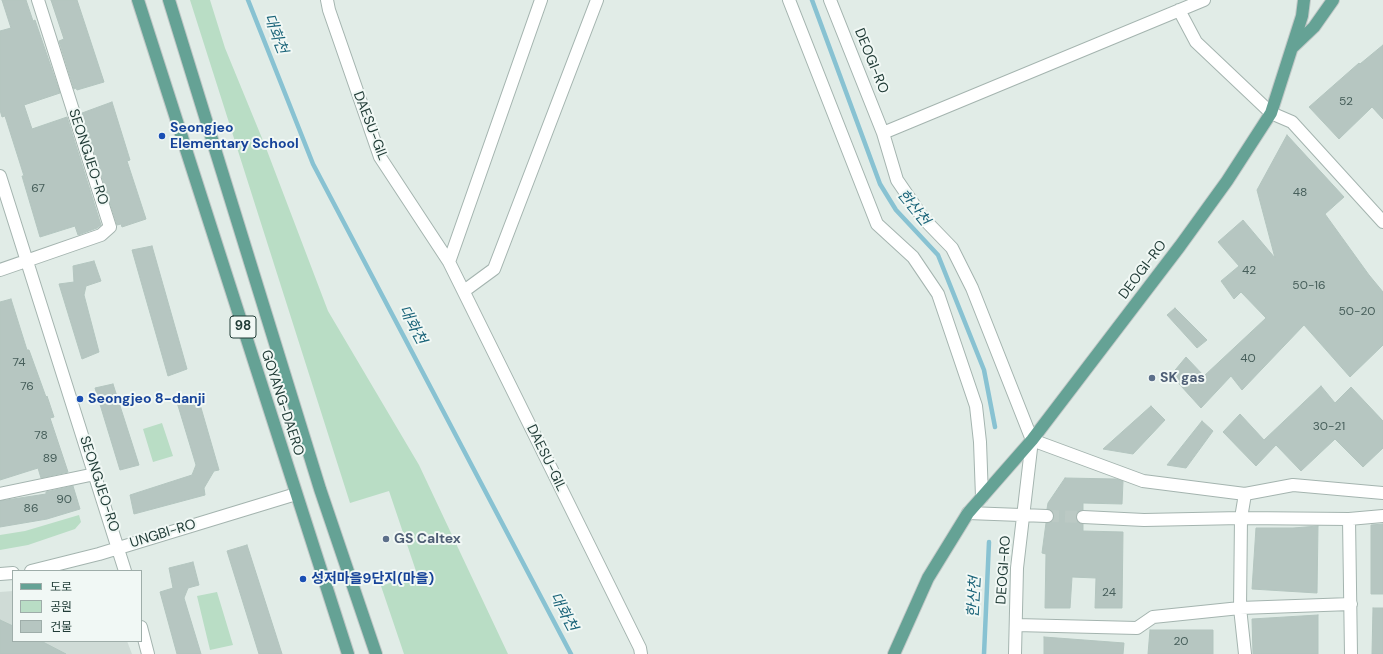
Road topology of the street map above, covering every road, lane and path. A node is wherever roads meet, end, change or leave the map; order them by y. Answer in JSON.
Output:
{"nodes":[{"id":1,"x":38,"y":0,"type":"edge"},
{"id":2,"x":138,"y":0,"type":"edge"},
{"id":3,"x":169,"y":0,"type":"edge"},
{"id":4,"x":327,"y":0,"type":"edge"},
{"id":5,"x":541,"y":0,"type":"edge"},
{"id":6,"x":597,"y":0,"type":"edge"},
{"id":7,"x":789,"y":0,"type":"edge"},
{"id":8,"x":830,"y":0,"type":"edge"},
{"id":9,"x":1204,"y":0,"type":"edge"},
{"id":10,"x":1300,"y":0,"type":"edge"},
{"id":11,"x":1304,"y":0,"type":"edge"},
{"id":12,"x":1334,"y":0,"type":"edge"},
{"id":13,"x":1179,"y":10,"type":"junction"},
{"id":14,"x":1302,"y":16,"type":"junction"},
{"id":15,"x":1292,"y":48,"type":"junction"},
{"id":16,"x":1271,"y":113,"type":"junction"},
{"id":17,"x":883,"y":133,"type":"junction"},
{"id":18,"x":0,"y":176,"type":"edge"},
{"id":19,"x":1383,"y":222,"type":"edge"},
{"id":20,"x":26,"y":262,"type":"junction"},
{"id":21,"x":449,"y":262,"type":"junction"},
{"id":22,"x":0,"y":270,"type":"edge"},
{"id":23,"x":464,"y":292,"type":"junction"},
{"id":24,"x":1032,"y":440,"type":"junction"},
{"id":25,"x":95,"y":474,"type":"junction"},
{"id":26,"x":1383,"y":493,"type":"edge"},
{"id":27,"x":0,"y":494,"type":"edge"},
{"id":28,"x":296,"y":494,"type":"junction"},
{"id":29,"x":1245,"y":494,"type":"junction"},
{"id":30,"x":982,"y":497,"type":"junction"},
{"id":31,"x":968,"y":513,"type":"junction"},
{"id":32,"x":1024,"y":514,"type":"junction"},
{"id":33,"x":1046,"y":516,"type":"tunnel mouth"},
{"id":34,"x":1383,"y":516,"type":"edge"},
{"id":35,"x":1083,"y":517,"type":"tunnel mouth"},
{"id":36,"x":1241,"y":518,"type":"junction"},
{"id":37,"x":1349,"y":519,"type":"junction"},
{"id":38,"x":119,"y":548,"type":"junction"},
{"id":39,"x":35,"y":570,"type":"edge"},
{"id":40,"x":125,"y":570,"type":"edge"},
{"id":41,"x":12,"y":573,"type":"edge"},
{"id":42,"x":0,"y":574,"type":"edge"},
{"id":43,"x":1351,"y":604,"type":"junction"},
{"id":44,"x":1240,"y":608,"type":"junction"},
{"id":45,"x":1016,"y":625,"type":"junction"},
{"id":46,"x":142,"y":631,"type":"edge"},
{"id":47,"x":148,"y":654,"type":"edge"},
{"id":48,"x":348,"y":654,"type":"edge"},
{"id":49,"x":376,"y":654,"type":"edge"},
{"id":50,"x":641,"y":654,"type":"edge"},
{"id":51,"x":894,"y":654,"type":"edge"},
{"id":52,"x":1015,"y":654,"type":"edge"},
{"id":53,"x":1245,"y":654,"type":"edge"},
{"id":54,"x":1351,"y":654,"type":"edge"}],
"edges":[{"from":1,"to":20,"type":"street","name":"SEONGJEO-RO"},
{"from":2,"to":28,"type":"main road","name":"GOYANG-DAERO","number":"98"},
{"from":3,"to":49,"type":"main road","name":"GOYANG-DAERO","number":"98"},
{"from":4,"to":21,"type":"street","name":"DAESU-GIL"},
{"from":5,"to":21,"type":"street"},
{"from":6,"to":23,"type":"street"},
{"from":7,"to":30,"type":"street"},
{"from":8,"to":17,"type":"street","name":"DEOGI-RO"},
{"from":9,"to":13,"type":"street"},
{"from":10,"to":14,"type":"main road"},
{"from":11,"to":14,"type":"main road","name":"DEOGI-RO"},
{"from":12,"to":15,"type":"main road"},
{"from":13,"to":16,"type":"street"},
{"from":13,"to":17,"type":"street"},
{"from":14,"to":15,"type":"main road","name":"DEOGI-RO"},
{"from":15,"to":16,"type":"main road","name":"DEOGI-RO"},
{"from":16,"to":19,"type":"street"},
{"from":16,"to":24,"type":"main road","name":"DEOGI-RO"},
{"from":17,"to":24,"type":"street","name":"DEOGI-RO"},
{"from":18,"to":20,"type":"street","name":"SEONGJEO-RO"},
{"from":20,"to":22,"type":"street"},
{"from":20,"to":25,"type":"street","name":"SEONGJEO-RO"},
{"from":21,"to":23,"type":"street","name":"DAESU-GIL"},
{"from":23,"to":50,"type":"street","name":"DAESU-GIL"},
{"from":24,"to":29,"type":"street"},
{"from":24,"to":30,"type":"main road"},
{"from":24,"to":32,"type":"street","name":"DEOGI-RO"},
{"from":25,"to":27,"type":"street"},
{"from":25,"to":38,"type":"street","name":"SEONGJEO-RO"},
{"from":26,"to":29,"type":"street"},
{"from":28,"to":38,"type":"street","name":"UNGBI-RO"},
{"from":28,"to":48,"type":"main road","name":"GOYANG-DAERO","number":"98"},
{"from":29,"to":36,"type":"street"},
{"from":30,"to":31,"type":"main road"},
{"from":31,"to":32,"type":"street"},
{"from":31,"to":51,"type":"main road"},
{"from":32,"to":33,"type":"street"},
{"from":32,"to":45,"type":"street","name":"DEOGI-RO"},
{"from":34,"to":37,"type":"street"},
{"from":35,"to":36,"type":"street"},
{"from":36,"to":37,"type":"street"},
{"from":36,"to":44,"type":"street"},
{"from":37,"to":43,"type":"street"},
{"from":38,"to":39,"type":"street","name":"UNGBI-RO"},
{"from":38,"to":40,"type":"street","name":"SEONGJEO-RO"},
{"from":41,"to":42,"type":"street"},
{"from":43,"to":44,"type":"street"},
{"from":43,"to":54,"type":"street"},
{"from":44,"to":45,"type":"street"},
{"from":44,"to":53,"type":"street"},
{"from":45,"to":52,"type":"street","name":"DEOGI-RO"},
{"from":46,"to":47,"type":"street"}]}
